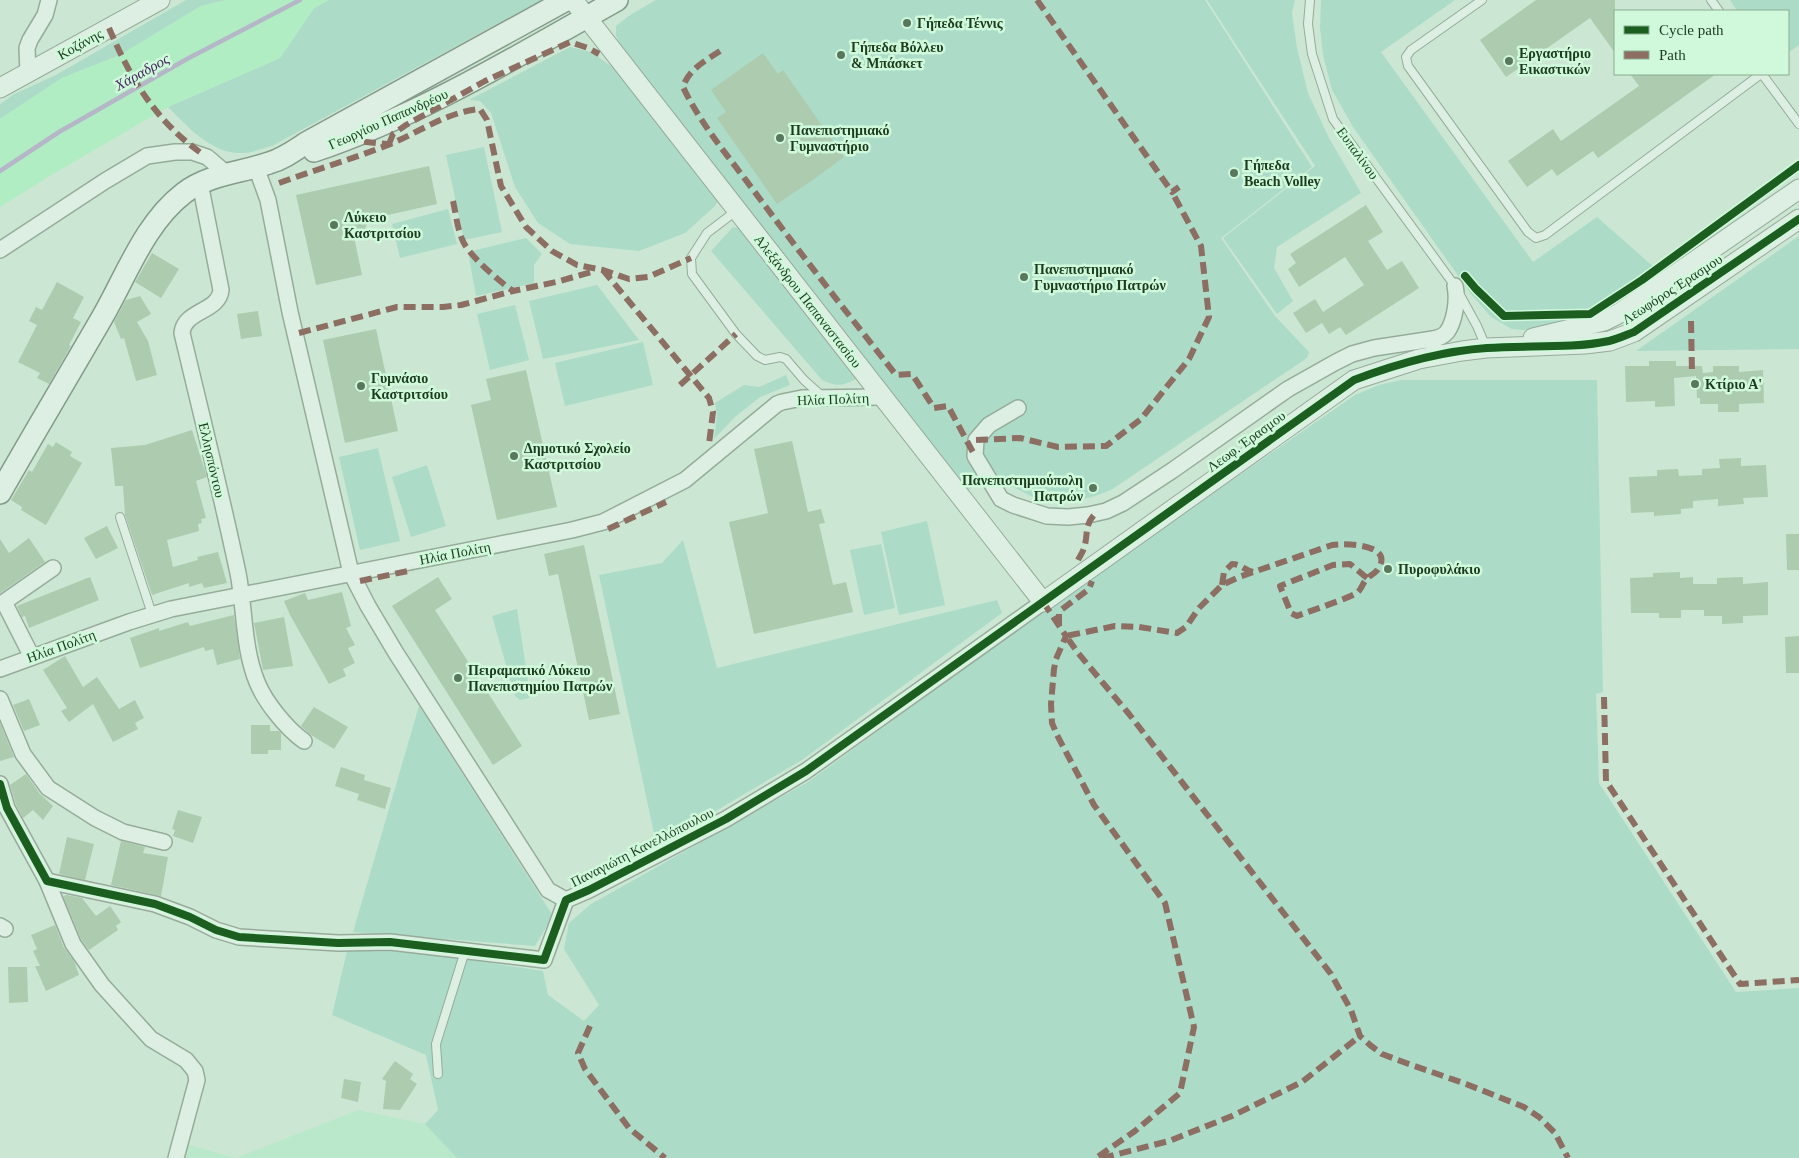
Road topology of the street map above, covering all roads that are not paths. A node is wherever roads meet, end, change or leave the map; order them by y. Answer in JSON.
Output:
{"nodes":[{"id":1,"x":50,"y":0,"type":"edge"},
{"id":2,"x":160,"y":0,"type":"edge"},
{"id":3,"x":566,"y":0,"type":"edge"},
{"id":4,"x":573,"y":0,"type":"edge"},
{"id":5,"x":617,"y":0,"type":"edge"},
{"id":6,"x":1310,"y":0,"type":"edge"},
{"id":7,"x":1482,"y":0,"type":"edge"},
{"id":8,"x":587,"y":17,"type":"junction"},
{"id":9,"x":28,"y":72,"type":"junction"},
{"id":10,"x":1761,"y":75,"type":"edge"},
{"id":11,"x":1763,"y":75,"type":"edge"},
{"id":12,"x":0,"y":88,"type":"edge"},
{"id":13,"x":1799,"y":124,"type":"edge"},
{"id":14,"x":282,"y":158,"type":"junction"},
{"id":15,"x":256,"y":167,"type":"junction"},
{"id":16,"x":226,"y":174,"type":"junction"},
{"id":17,"x":200,"y":183,"type":"junction"},
{"id":18,"x":1799,"y":189,"type":"edge"},
{"id":19,"x":738,"y":210,"type":"junction"},
{"id":20,"x":1799,"y":219,"type":"edge"},
{"id":21,"x":0,"y":250,"type":"edge"},
{"id":22,"x":1455,"y":286,"type":"junction"},
{"id":23,"x":1434,"y":348,"type":"junction"},
{"id":24,"x":1486,"y":348,"type":"junction"},
{"id":25,"x":884,"y":397,"type":"junction"},
{"id":26,"x":824,"y":398,"type":"junction"},
{"id":27,"x":1018,"y":408,"type":"dead end"},
{"id":28,"x":0,"y":493,"type":"edge"},
{"id":29,"x":120,"y":517,"type":"dead end"},
{"id":30,"x":53,"y":568,"type":"dead end"},
{"id":31,"x":351,"y":573,"type":"junction"},
{"id":32,"x":242,"y":595,"type":"junction"},
{"id":33,"x":2,"y":599,"type":"edge"},
{"id":34,"x":1043,"y":602,"type":"junction"},
{"id":35,"x":152,"y":614,"type":"junction"},
{"id":36,"x":32,"y":657,"type":"junction"},
{"id":37,"x":0,"y":669,"type":"edge"},
{"id":38,"x":0,"y":699,"type":"edge"},
{"id":39,"x":304,"y":741,"type":"dead end"},
{"id":40,"x":0,"y":784,"type":"edge"},
{"id":41,"x":164,"y":842,"type":"dead end"},
{"id":42,"x":47,"y":881,"type":"junction"},
{"id":43,"x":566,"y":900,"type":"junction"},
{"id":44,"x":465,"y":951,"type":"junction"},
{"id":45,"x":438,"y":1074,"type":"dead end"},
{"id":46,"x":176,"y":1158,"type":"edge"}],
"edges":[{"from":1,"to":9,"type":"street"},
{"from":2,"to":9,"type":"street","name":"Κοζάνης"},
{"from":3,"to":14,"type":"main road","name":"Γεωργίου Παπανδρέου"},
{"from":4,"to":8,"type":"street","name":"Αλεξάνδρου Παπαναστασίου"},
{"from":5,"to":8,"type":"main road","name":"Γεωργίου Παπανδρέου"},
{"from":6,"to":22,"type":"lane","name":"Ευπαλίνου"},
{"from":7,"to":10,"type":"lane"},
{"from":8,"to":14,"type":"main road","name":"Γεωργίου Παπανδρέου"},
{"from":8,"to":19,"type":"street","name":"Αλεξάνδρου Παπαναστασίου"},
{"from":9,"to":12,"type":"street","name":"Κοζάνης"},
{"from":11,"to":13,"type":"lane"},
{"from":14,"to":15,"type":"main road"},
{"from":15,"to":16,"type":"main road"},
{"from":15,"to":31,"type":"street"},
{"from":16,"to":17,"type":"main road"},
{"from":16,"to":21,"type":"street"},
{"from":17,"to":28,"type":"main road"},
{"from":17,"to":32,"type":"street","name":"Ελλησπόντου"},
{"from":18,"to":24,"type":"street","name":"Λεωφόρος Έρασμου"},
{"from":19,"to":25,"type":"street","name":"Αλεξάνδρου Παπαναστασίου"},
{"from":19,"to":26,"type":"lane"},
{"from":20,"to":24,"type":"street","name":"Λεωφόρος Έρασμου"},
{"from":22,"to":23,"type":"street"},
{"from":22,"to":24,"type":"lane","name":"Ευπαλίνου"},
{"from":23,"to":24,"type":"street","name":"Λεωφ. Έρασμου"},
{"from":23,"to":27,"type":"street"},
{"from":23,"to":34,"type":"street","name":"Λεωφ. Έρασμου"},
{"from":25,"to":26,"type":"street","name":"Ηλία Πολίτη"},
{"from":25,"to":34,"type":"street","name":"Αλεξάνδρου Παπαναστασίου"},
{"from":26,"to":31,"type":"street","name":"Ηλία Πολίτη"},
{"from":29,"to":35,"type":"lane"},
{"from":30,"to":33,"type":"street"},
{"from":31,"to":32,"type":"street","name":"Ηλία Πολίτη"},
{"from":31,"to":43,"type":"street"},
{"from":32,"to":35,"type":"street","name":"Ηλία Πολίτη"},
{"from":32,"to":39,"type":"street","name":"Ελλησπόντου"},
{"from":33,"to":36,"type":"street"},
{"from":34,"to":43,"type":"street","name":"Παναγιώτη Κανελλόπουλου"},
{"from":35,"to":36,"type":"street","name":"Ηλία Πολίτη"},
{"from":36,"to":37,"type":"street","name":"Ηλία Πολίτη"},
{"from":38,"to":41,"type":"street"},
{"from":40,"to":42,"type":"street"},
{"from":42,"to":44,"type":"street","name":"Παναγιώτη Κανελλόπουλου"},
{"from":42,"to":46,"type":"street"},
{"from":43,"to":44,"type":"street","name":"Παναγιώτη Κανελλόπουλου"},
{"from":44,"to":45,"type":"lane"}]}
